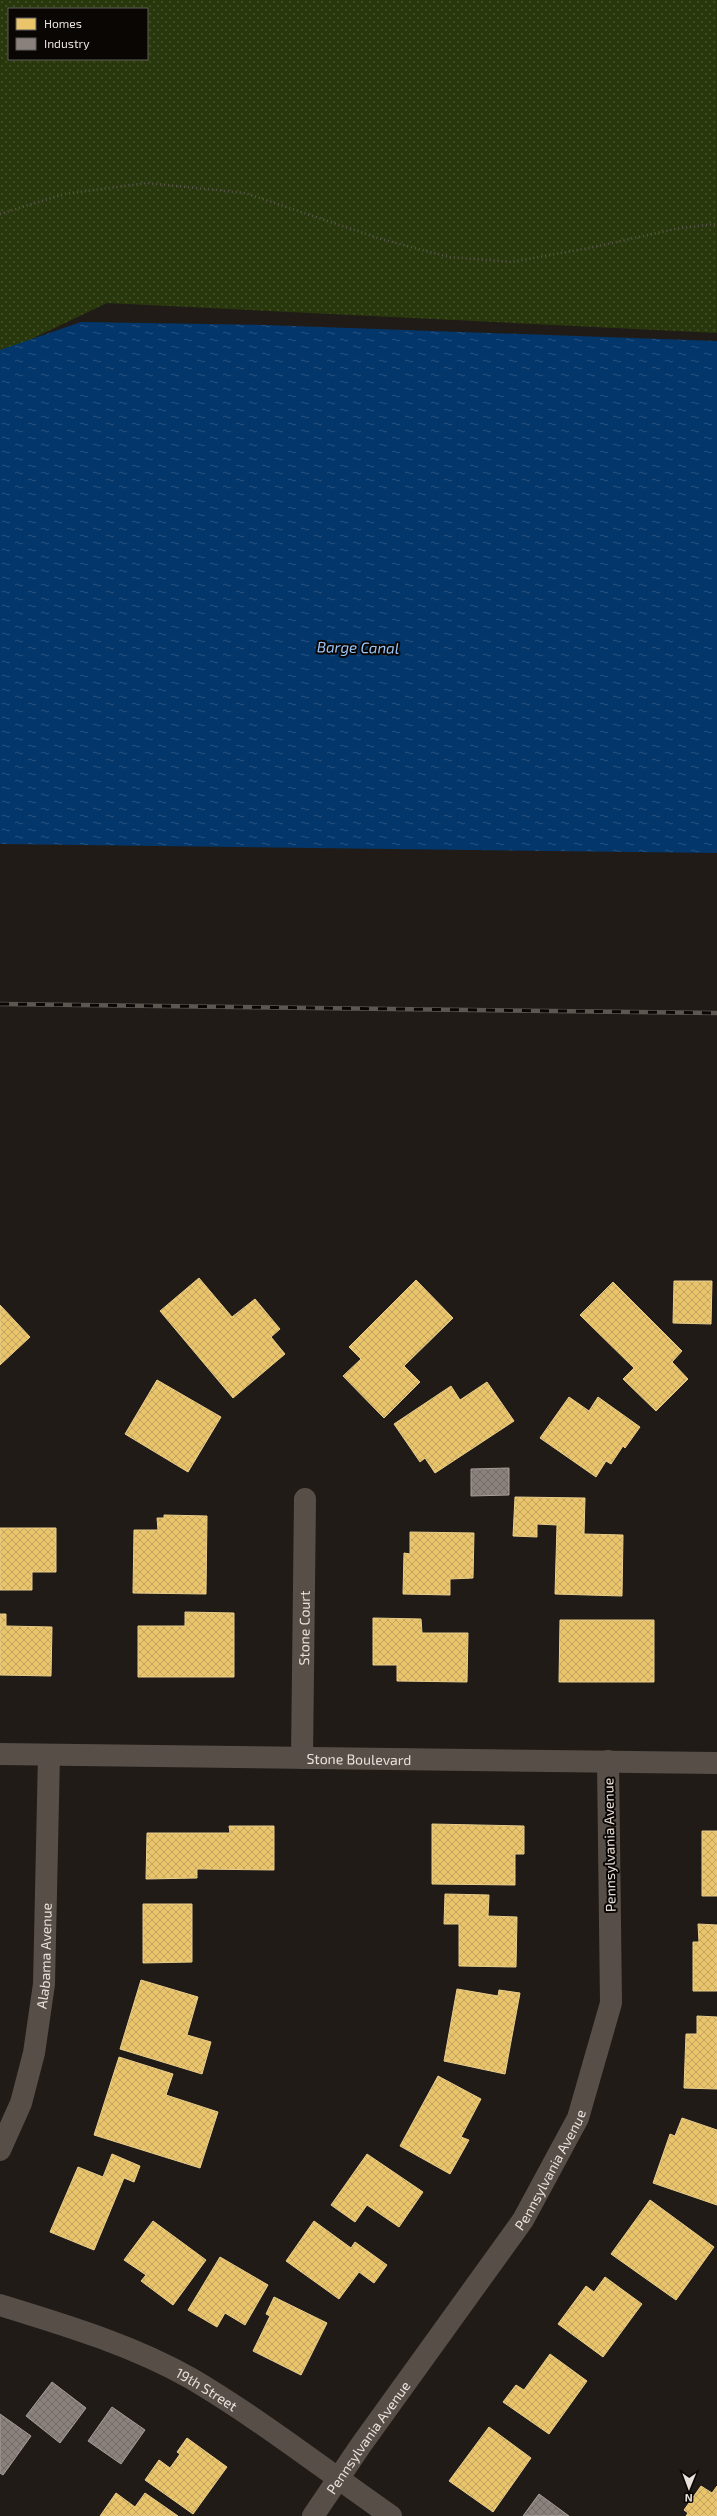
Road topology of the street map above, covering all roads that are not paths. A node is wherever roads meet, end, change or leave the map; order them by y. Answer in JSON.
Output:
{"nodes":[{"id":1,"x":305,"y":1499,"type":"dead end"},
{"id":2,"x":0,"y":1754,"type":"edge"},
{"id":3,"x":49,"y":1755,"type":"junction"},
{"id":4,"x":302,"y":1758,"type":"junction"},
{"id":5,"x":608,"y":1761,"type":"junction"},
{"id":6,"x":717,"y":1763,"type":"edge"},
{"id":7,"x":0,"y":2150,"type":"edge"},
{"id":8,"x":0,"y":2305,"type":"edge"},
{"id":9,"x":338,"y":2479,"type":"junction"},
{"id":10,"x":313,"y":2516,"type":"edge"},
{"id":11,"x":391,"y":2516,"type":"edge"}],
"edges":[{"from":1,"to":4,"type":"street","name":"Stone Court"},
{"from":2,"to":3,"type":"street","name":"Stone Boulevard"},
{"from":3,"to":4,"type":"street","name":"Stone Boulevard"},
{"from":3,"to":7,"type":"street","name":"Alabama Avenue"},
{"from":4,"to":5,"type":"street","name":"Stone Boulevard"},
{"from":5,"to":6,"type":"street","name":"Stone Boulevard"},
{"from":5,"to":9,"type":"street","name":"Pennsylvania Avenue"},
{"from":8,"to":9,"type":"street","name":"19th Street"},
{"from":9,"to":10,"type":"street","name":"Pennsylvania Avenue"},
{"from":9,"to":11,"type":"street","name":"19th Street"}]}
